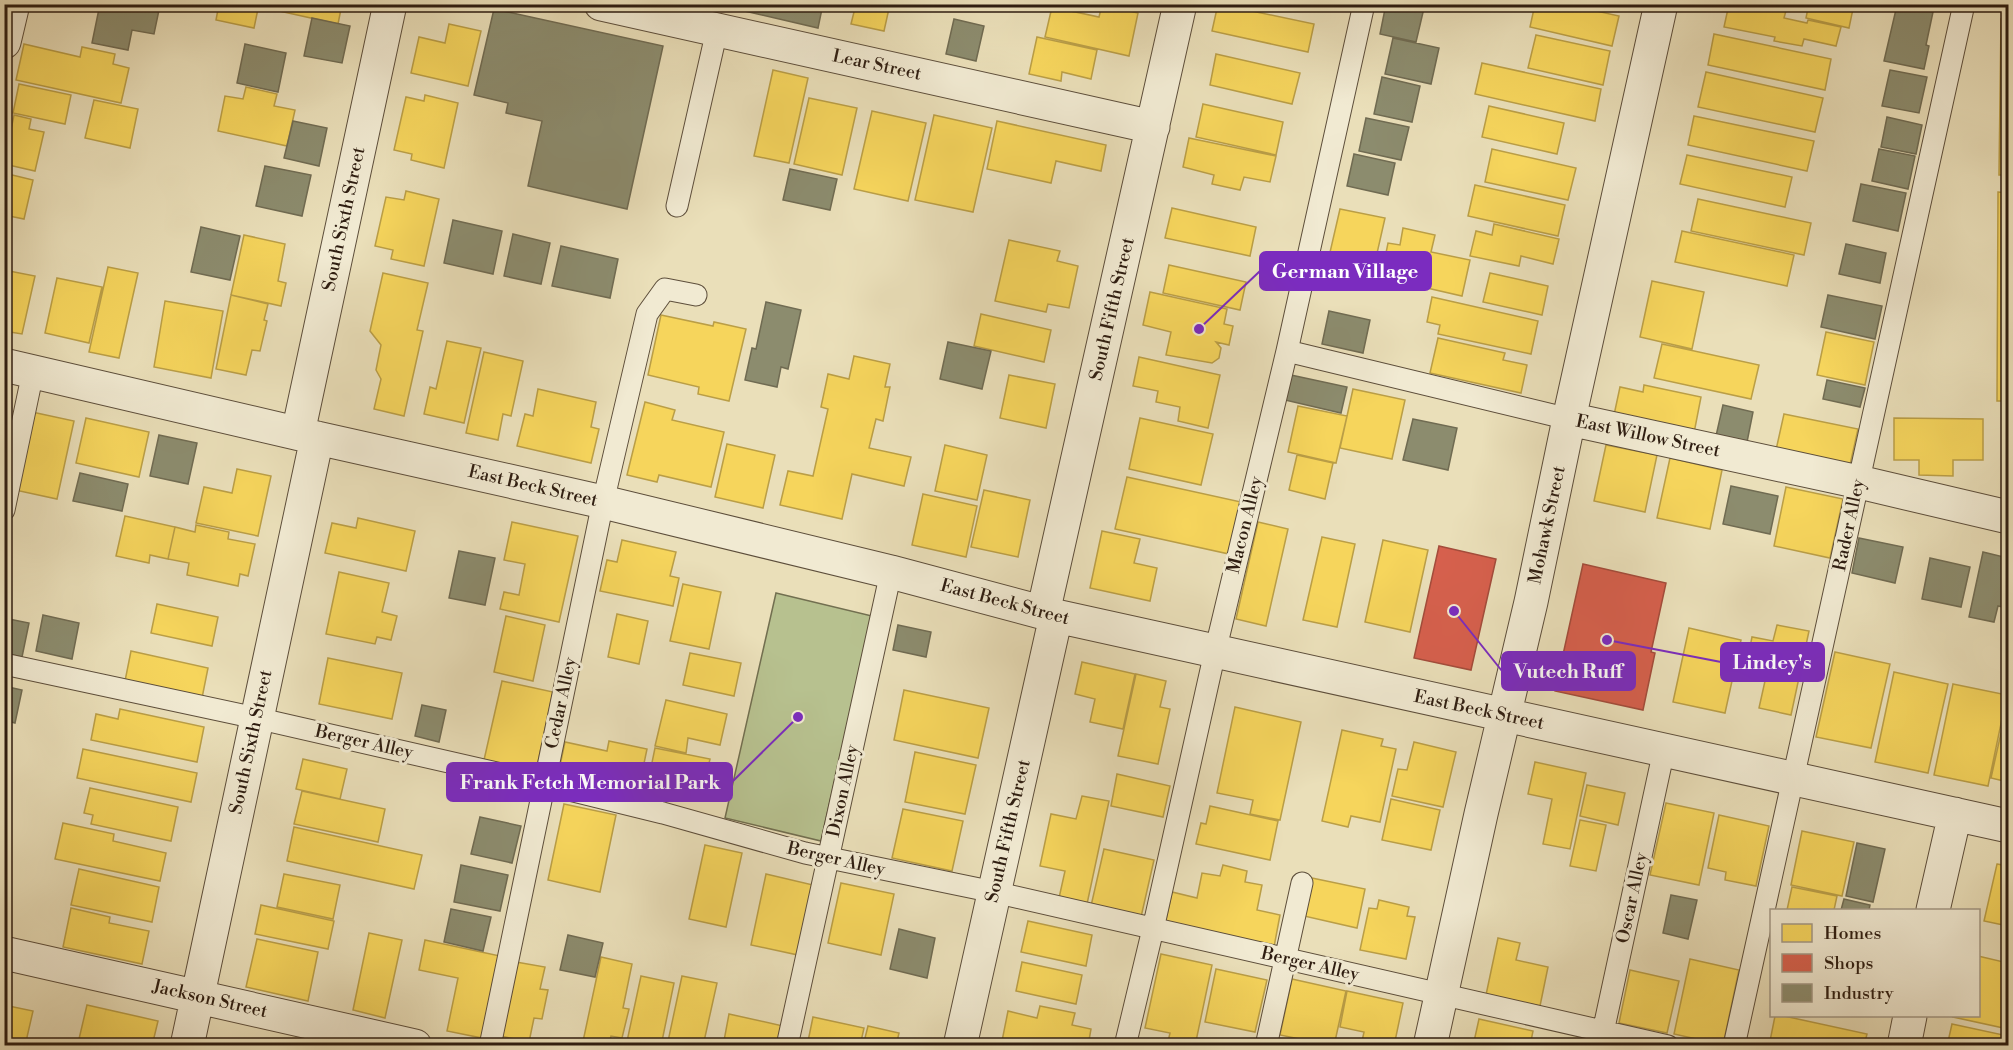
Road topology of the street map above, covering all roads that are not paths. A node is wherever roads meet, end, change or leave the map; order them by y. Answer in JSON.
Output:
{"nodes":[{"id":1,"x":13,"y":4,"type":"edge"},
{"id":2,"x":390,"y":4,"type":"edge"},
{"id":3,"x":601,"y":4,"type":"edge"},
{"id":4,"x":1180,"y":4,"type":"edge"},
{"id":5,"x":1364,"y":4,"type":"edge"},
{"id":6,"x":1661,"y":4,"type":"edge"},
{"id":7,"x":1965,"y":4,"type":"edge"},
{"id":8,"x":717,"y":30,"type":"junction"},
{"id":9,"x":4,"y":42,"type":"edge"},
{"id":10,"x":1153,"y":126,"type":"junction"},
{"id":11,"x":677,"y":206,"type":"dead end"},
{"id":12,"x":696,"y":295,"type":"dead end"},
{"id":13,"x":1287,"y":351,"type":"junction"},
{"id":14,"x":19,"y":368,"type":"edge"},
{"id":15,"x":1569,"y":419,"type":"junction"},
{"id":16,"x":307,"y":435,"type":"junction"},
{"id":17,"x":1859,"y":482,"type":"junction"},
{"id":18,"x":603,"y":502,"type":"junction"},
{"id":19,"x":4,"y":510,"type":"edge"},
{"id":20,"x":2008,"y":517,"type":"edge"},
{"id":21,"x":891,"y":572,"type":"junction"},
{"id":22,"x":1050,"y":614,"type":"junction"},
{"id":23,"x":1215,"y":652,"type":"junction"},
{"id":24,"x":4,"y":664,"type":"edge"},
{"id":25,"x":1505,"y":715,"type":"junction"},
{"id":26,"x":256,"y":717,"type":"junction"},
{"id":27,"x":1664,"y":750,"type":"junction"},
{"id":28,"x":1793,"y":779,"type":"junction"},
{"id":29,"x":545,"y":784,"type":"junction"},
{"id":30,"x":1955,"y":814,"type":"junction"},
{"id":31,"x":2008,"y":826,"type":"edge"},
{"id":32,"x":828,"y":858,"type":"junction"},
{"id":33,"x":1302,"y":882,"type":"dead end"},
{"id":34,"x":994,"y":892,"type":"junction"},
{"id":35,"x":1933,"y":909,"type":"edge"},
{"id":36,"x":1153,"y":929,"type":"junction"},
{"id":37,"x":4,"y":953,"type":"edge"},
{"id":38,"x":1285,"y":959,"type":"junction"},
{"id":39,"x":1442,"y":994,"type":"junction"},
{"id":40,"x":198,"y":997,"type":"junction"},
{"id":41,"x":1910,"y":1017,"type":"edge"},
{"id":42,"x":1601,"y":1038,"type":"edge"},
{"id":43,"x":187,"y":1046,"type":"edge"},
{"id":44,"x":415,"y":1046,"type":"edge"},
{"id":45,"x":490,"y":1046,"type":"edge"},
{"id":46,"x":787,"y":1046,"type":"edge"},
{"id":47,"x":960,"y":1046,"type":"edge"},
{"id":48,"x":1125,"y":1046,"type":"edge"},
{"id":49,"x":1266,"y":1046,"type":"edge"},
{"id":50,"x":1430,"y":1046,"type":"edge"},
{"id":51,"x":1668,"y":1046,"type":"edge"},
{"id":52,"x":1734,"y":1046,"type":"edge"},
{"id":53,"x":1904,"y":1046,"type":"edge"}],
"edges":[{"from":1,"to":9,"type":"street"},
{"from":2,"to":16,"type":"street","name":"South Sixth Street"},
{"from":3,"to":8,"type":"street","name":"Lear Street"},
{"from":4,"to":10,"type":"street","name":"South Fifth Street"},
{"from":5,"to":13,"type":"lane","name":"Macon Alley"},
{"from":6,"to":15,"type":"street","name":"Mohawk Street"},
{"from":7,"to":17,"type":"lane","name":"Rader Alley"},
{"from":8,"to":10,"type":"street","name":"Lear Street"},
{"from":8,"to":11,"type":"lane"},
{"from":10,"to":22,"type":"street","name":"South Fifth Street"},
{"from":12,"to":18,"type":"lane","name":"Cedar Alley"},
{"from":13,"to":15,"type":"lane","name":"East Willow Street"},
{"from":13,"to":23,"type":"lane","name":"Macon Alley"},
{"from":14,"to":16,"type":"street","name":"East Beck Street"},
{"from":14,"to":19,"type":"lane"},
{"from":15,"to":17,"type":"street","name":"East Willow Street"},
{"from":15,"to":25,"type":"street","name":"Mohawk Street"},
{"from":16,"to":18,"type":"street","name":"East Beck Street"},
{"from":16,"to":26,"type":"street","name":"South Sixth Street"},
{"from":17,"to":20,"type":"street","name":"East Willow Street"},
{"from":17,"to":28,"type":"lane","name":"Rader Alley"},
{"from":18,"to":21,"type":"street","name":"East Beck Street"},
{"from":18,"to":29,"type":"lane","name":"Cedar Alley"},
{"from":21,"to":22,"type":"street","name":"East Beck Street"},
{"from":21,"to":32,"type":"lane","name":"Dixon Alley"},
{"from":22,"to":23,"type":"street","name":"East Beck Street"},
{"from":22,"to":34,"type":"street","name":"South Fifth Street"},
{"from":23,"to":25,"type":"street","name":"East Beck Street"},
{"from":23,"to":36,"type":"lane","name":"Macon Alley"},
{"from":24,"to":26,"type":"lane","name":"Berger Alley"},
{"from":25,"to":27,"type":"street","name":"East Beck Street"},
{"from":25,"to":39,"type":"street","name":"Mohawk Street"},
{"from":26,"to":29,"type":"lane","name":"Berger Alley"},
{"from":26,"to":40,"type":"street","name":"South Sixth Street"},
{"from":27,"to":28,"type":"street","name":"East Beck Street"},
{"from":27,"to":42,"type":"lane","name":"Oscar Alley"},
{"from":28,"to":30,"type":"street","name":"East Beck Street"},
{"from":28,"to":52,"type":"lane","name":"Rader Alley"},
{"from":29,"to":32,"type":"lane","name":"Berger Alley"},
{"from":29,"to":45,"type":"lane","name":"Cedar Alley"},
{"from":30,"to":31,"type":"street","name":"East Beck Street"},
{"from":30,"to":35,"type":"street"},
{"from":32,"to":34,"type":"lane","name":"Berger Alley"},
{"from":32,"to":46,"type":"lane","name":"Dixon Alley"},
{"from":33,"to":38,"type":"lane"},
{"from":34,"to":36,"type":"lane","name":"Berger Alley"},
{"from":34,"to":47,"type":"street","name":"South Fifth Street"},
{"from":36,"to":38,"type":"lane","name":"Berger Alley"},
{"from":36,"to":48,"type":"lane","name":"Macon Alley"},
{"from":37,"to":40,"type":"street","name":"Jackson Street"},
{"from":38,"to":39,"type":"lane","name":"Berger Alley"},
{"from":38,"to":49,"type":"lane"},
{"from":39,"to":42,"type":"lane","name":"Berger Alley"},
{"from":39,"to":50,"type":"street","name":"Mohawk Street"},
{"from":40,"to":43,"type":"street","name":"South Sixth Street"},
{"from":40,"to":44,"type":"street","name":"Jackson Street"},
{"from":41,"to":53,"type":"street"},
{"from":42,"to":51,"type":"lane","name":"Berger Alley"}]}
